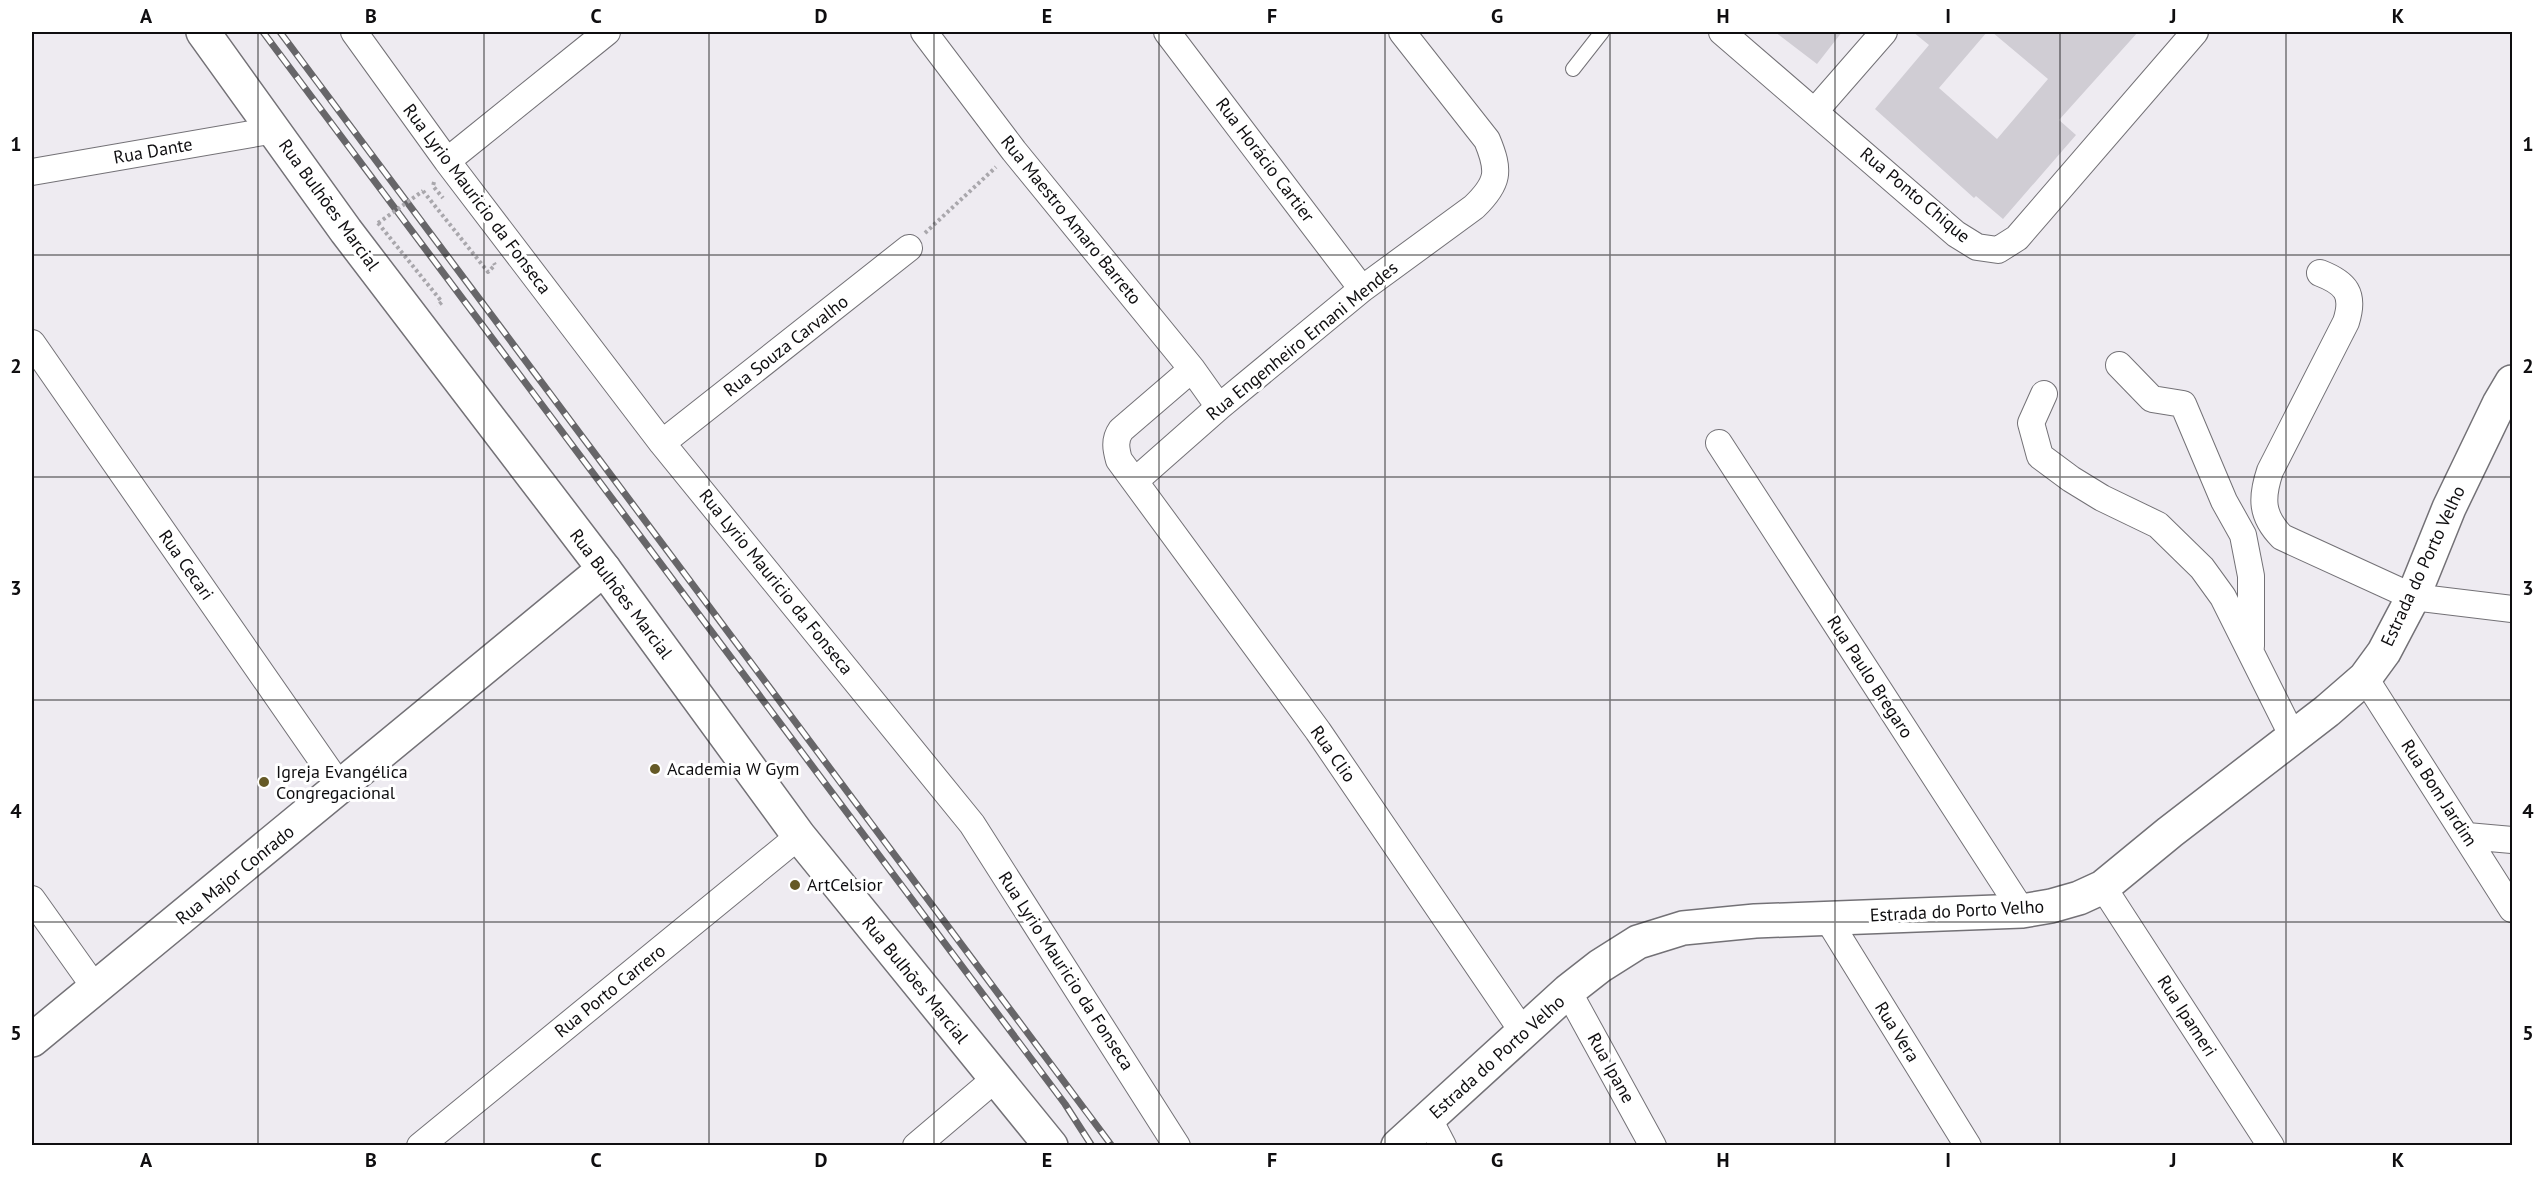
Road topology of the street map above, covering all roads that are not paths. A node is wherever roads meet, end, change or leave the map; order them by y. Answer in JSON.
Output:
{"nodes":[{"id":1,"x":203,"y":32,"type":"edge"},
{"id":2,"x":354,"y":32,"type":"edge"},
{"id":3,"x":608,"y":32,"type":"edge"},
{"id":4,"x":924,"y":32,"type":"edge"},
{"id":5,"x":1167,"y":32,"type":"edge"},
{"id":6,"x":1402,"y":32,"type":"edge"},
{"id":7,"x":1602,"y":32,"type":"edge"},
{"id":8,"x":1722,"y":32,"type":"edge"},
{"id":9,"x":1884,"y":32,"type":"edge"},
{"id":10,"x":2195,"y":32,"type":"edge"},
{"id":11,"x":1573,"y":69,"type":"dead end"},
{"id":12,"x":1815,"y":111,"type":"junction"},
{"id":13,"x":275,"y":130,"type":"junction"},
{"id":14,"x":442,"y":155,"type":"junction"},
{"id":15,"x":32,"y":172,"type":"edge"},
{"id":16,"x":909,"y":248,"type":"road end"},
{"id":17,"x":2320,"y":273,"type":"dead end"},
{"id":18,"x":1362,"y":289,"type":"junction"},
{"id":19,"x":32,"y":343,"type":"edge"},
{"id":20,"x":2119,"y":365,"type":"dead end"},
{"id":21,"x":1192,"y":369,"type":"junction"},
{"id":22,"x":2512,"y":382,"type":"edge"},
{"id":23,"x":2044,"y":394,"type":"dead end"},
{"id":24,"x":1219,"y":407,"type":"junction"},
{"id":25,"x":662,"y":443,"type":"junction"},
{"id":26,"x":1719,"y":443,"type":"dead end"},
{"id":27,"x":1136,"y":481,"type":"junction"},
{"id":28,"x":604,"y":569,"type":"junction"},
{"id":29,"x":2413,"y":597,"type":"junction"},
{"id":30,"x":2512,"y":609,"type":"edge"},
{"id":31,"x":2251,"y":652,"type":"junction"},
{"id":32,"x":2365,"y":678,"type":"junction"},
{"id":33,"x":2293,"y":737,"type":"junction"},
{"id":34,"x":341,"y":788,"type":"junction"},
{"id":35,"x":799,"y":836,"type":"junction"},
{"id":36,"x":2467,"y":836,"type":"junction"},
{"id":37,"x":2512,"y":840,"type":"edge"},
{"id":38,"x":2103,"y":887,"type":"junction"},
{"id":39,"x":32,"y":899,"type":"edge"},
{"id":40,"x":2512,"y":909,"type":"edge"},
{"id":41,"x":2022,"y":911,"type":"junction"},
{"id":42,"x":1827,"y":918,"type":"junction"},
{"id":43,"x":96,"y":989,"type":"junction"},
{"id":44,"x":1568,"y":992,"type":"junction"},
{"id":45,"x":1523,"y":1032,"type":"junction"},
{"id":46,"x":32,"y":1040,"type":"edge"},
{"id":47,"x":995,"y":1079,"type":"junction"},
{"id":48,"x":1019,"y":1109,"type":"junction"},
{"id":49,"x":1436,"y":1132,"type":"edge"},
{"id":50,"x":420,"y":1146,"type":"edge"},
{"id":51,"x":916,"y":1146,"type":"edge"},
{"id":52,"x":1031,"y":1146,"type":"edge"},
{"id":53,"x":1051,"y":1146,"type":"edge"},
{"id":54,"x":1178,"y":1146,"type":"edge"},
{"id":55,"x":1398,"y":1146,"type":"edge"},
{"id":56,"x":1653,"y":1146,"type":"edge"},
{"id":57,"x":1968,"y":1146,"type":"edge"},
{"id":58,"x":2271,"y":1146,"type":"edge"}],
"edges":[{"from":1,"to":13,"type":"street","name":"Rua Bulhões Marcial"},
{"from":2,"to":14,"type":"street","name":"Rua Lyrio Mauricio da Fonseca"},
{"from":3,"to":14,"type":"street"},
{"from":4,"to":21,"type":"street","name":"Rua Maestro Amaro Barreto"},
{"from":5,"to":18,"type":"street","name":"Rua Horácio Cartier"},
{"from":6,"to":18,"type":"street","name":"Rua Engenheiro Ernani Mendes"},
{"from":7,"to":11,"type":"lane"},
{"from":8,"to":12,"type":"street","name":"Rua Ponto Chique"},
{"from":9,"to":12,"type":"street"},
{"from":10,"to":12,"type":"street","name":"Rua Ponto Chique"},
{"from":13,"to":15,"type":"street","name":"Rua Dante"},
{"from":13,"to":28,"type":"street","name":"Rua Bulhões Marcial"},
{"from":14,"to":25,"type":"street","name":"Rua Lyrio Mauricio da Fonseca"},
{"from":16,"to":25,"type":"street","name":"Rua Souza Carvalho"},
{"from":17,"to":29,"type":"street"},
{"from":18,"to":24,"type":"street","name":"Rua Engenheiro Ernani Mendes"},
{"from":19,"to":34,"type":"street","name":"Rua Cecari"},
{"from":20,"to":31,"type":"street"},
{"from":21,"to":24,"type":"street","name":"Rua Maestro Amaro Barreto"},
{"from":21,"to":27,"type":"street","name":"Rua Clio"},
{"from":22,"to":29,"type":"street","name":"Estrada do Porto Velho"},
{"from":23,"to":31,"type":"street"},
{"from":24,"to":27,"type":"street","name":"Rua Engenheiro Ernani Mendes"},
{"from":25,"to":54,"type":"street","name":"Rua Lyrio Mauricio da Fonseca"},
{"from":26,"to":41,"type":"street","name":"Rua Paulo Bregaro"},
{"from":27,"to":45,"type":"street","name":"Rua Clio"},
{"from":28,"to":34,"type":"street","name":"Rua Major Conrado"},
{"from":28,"to":35,"type":"street","name":"Rua Bulhões Marcial"},
{"from":29,"to":30,"type":"street"},
{"from":29,"to":32,"type":"street","name":"Estrada do Porto Velho"},
{"from":31,"to":33,"type":"street"},
{"from":32,"to":33,"type":"street","name":"Estrada do Porto Velho"},
{"from":32,"to":36,"type":"street","name":"Rua Bom Jardim"},
{"from":33,"to":38,"type":"street","name":"Estrada do Porto Velho"},
{"from":34,"to":43,"type":"street","name":"Rua Major Conrado"},
{"from":35,"to":47,"type":"street","name":"Rua Bulhões Marcial"},
{"from":35,"to":50,"type":"street","name":"Rua Porto Carrero"},
{"from":36,"to":37,"type":"street"},
{"from":36,"to":40,"type":"street","name":"Rua Bom Jardim"},
{"from":38,"to":41,"type":"street","name":"Estrada do Porto Velho"},
{"from":38,"to":58,"type":"street","name":"Rua Ipameri"},
{"from":39,"to":43,"type":"street"},
{"from":41,"to":42,"type":"street","name":"Estrada do Porto Velho"},
{"from":42,"to":44,"type":"street","name":"Estrada do Porto Velho"},
{"from":42,"to":57,"type":"street","name":"Rua Vera"},
{"from":43,"to":46,"type":"street","name":"Rua Major Conrado"},
{"from":44,"to":45,"type":"street","name":"Estrada do Porto Velho"},
{"from":44,"to":56,"type":"street","name":"Rua Ipane"},
{"from":45,"to":49,"type":"street","name":"Estrada do Porto Velho"},
{"from":47,"to":48,"type":"street","name":"Rua Bulhões Marcial"},
{"from":47,"to":51,"type":"street"},
{"from":48,"to":52,"type":"street"},
{"from":48,"to":53,"type":"street","name":"Rua Bulhões Marcial"},
{"from":49,"to":55,"type":"street","name":"Estrada do Porto Velho"}]}
